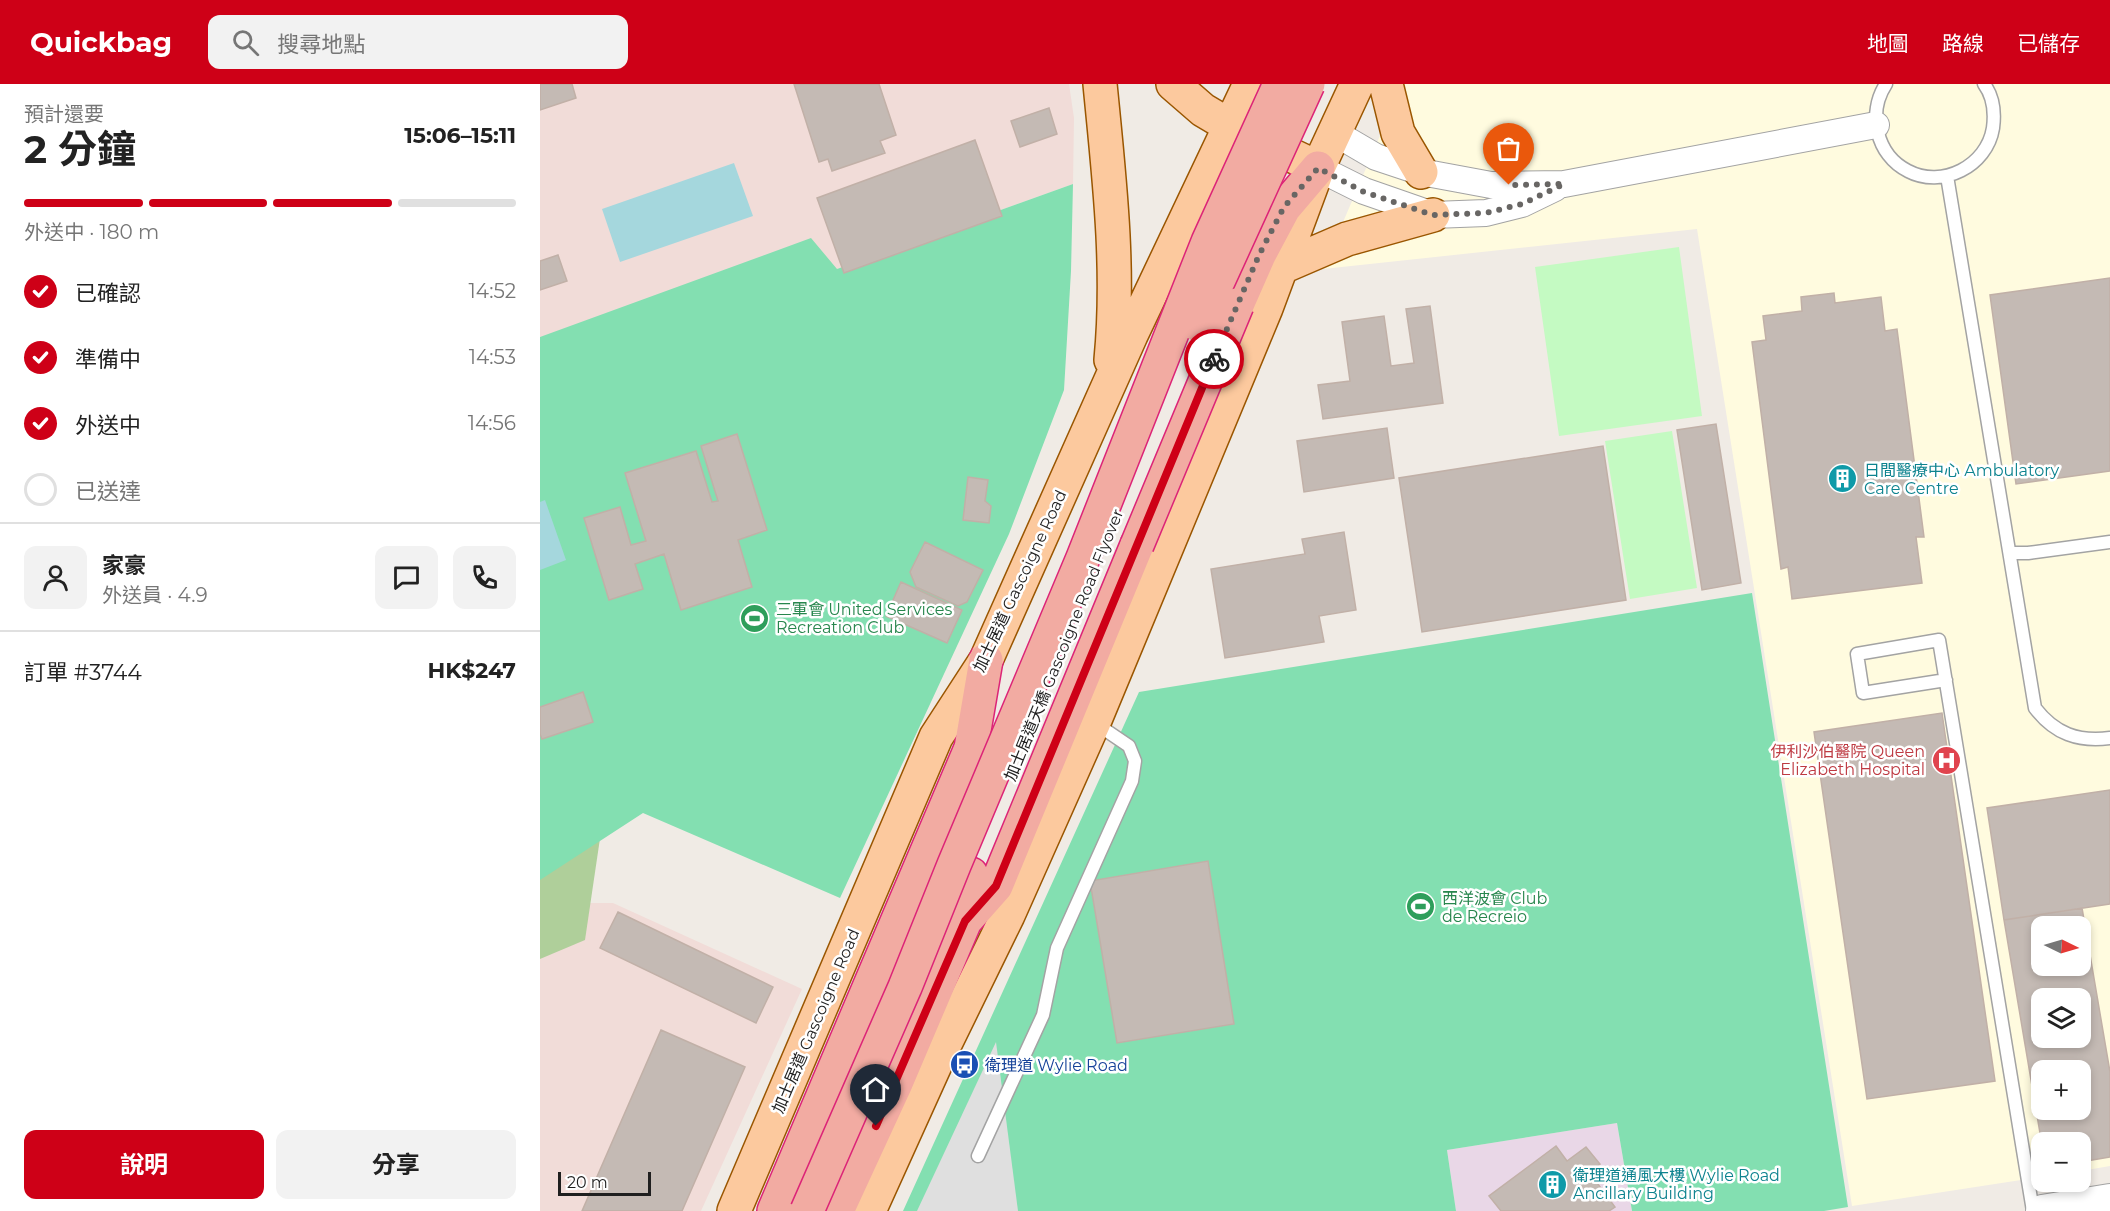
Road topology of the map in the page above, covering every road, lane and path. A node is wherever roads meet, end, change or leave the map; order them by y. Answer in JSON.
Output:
{"nodes":[{"id":1,"x":1100,"y":84,"type":"edge"},
{"id":2,"x":1173,"y":84,"type":"edge"},
{"id":3,"x":1250,"y":84,"type":"edge"},
{"id":4,"x":1263,"y":84,"type":"edge"},
{"id":5,"x":1280,"y":84,"type":"edge"},
{"id":6,"x":1308,"y":84,"type":"edge"},
{"id":7,"x":1357,"y":84,"type":"edge"},
{"id":8,"x":1386,"y":84,"type":"edge"},
{"id":9,"x":1886,"y":84,"type":"edge"},
{"id":10,"x":1984,"y":84,"type":"edge"},
{"id":11,"x":1876,"y":125,"type":"junction"},
{"id":12,"x":1230,"y":126,"type":"junction"},
{"id":13,"x":1335,"y":133,"type":"junction"},
{"id":14,"x":1318,"y":168,"type":"junction"},
{"id":15,"x":1421,"y":172,"type":"junction"},
{"id":16,"x":1947,"y":176,"type":"junction"},
{"id":17,"x":1564,"y":184,"type":"junction"},
{"id":18,"x":1433,"y":215,"type":"junction"},
{"id":19,"x":1282,"y":267,"type":"junction"},
{"id":20,"x":1108,"y":389,"type":"junction"},
{"id":21,"x":2110,"y":542,"type":"edge"},
{"id":22,"x":2011,"y":553,"type":"junction"},
{"id":23,"x":986,"y":660,"type":"junction"},
{"id":24,"x":1946,"y":680,"type":"junction"},
{"id":25,"x":1094,"y":722,"type":"junction"},
{"id":26,"x":2110,"y":738,"type":"edge"},
{"id":27,"x":965,"y":921,"type":"junction"},
{"id":28,"x":978,"y":1156,"type":"dead end"},
{"id":29,"x":2110,"y":1200,"type":"edge"},
{"id":30,"x":734,"y":1211,"type":"edge"},
{"id":31,"x":774,"y":1211,"type":"edge"},
{"id":32,"x":807,"y":1211,"type":"edge"},
{"id":33,"x":837,"y":1211,"type":"edge"},
{"id":34,"x":869,"y":1211,"type":"edge"},
{"id":35,"x":2032,"y":1211,"type":"edge"},
{"id":36,"x":2042,"y":1211,"type":"edge"}],
"edges":[{"from":1,"to":20,"type":"main road"},
{"from":2,"to":12,"type":"main road"},
{"from":3,"to":12,"type":"main road","name":"加士居道 Gascoigne Road"},
{"from":4,"to":13,"type":"main road"},
{"from":5,"to":32,"type":"highway","name":"加士居道天橋 Gascoigne Road Flyover","bridge":true},
{"from":6,"to":27,"type":"highway","name":"加士居道天橋 Gascoigne Road Flyover","bridge":true},
{"from":7,"to":13,"type":"main road"},
{"from":8,"to":15,"type":"main road"},
{"from":9,"to":11,"type":"lane"},
{"from":10,"to":16,"type":"lane"},
{"from":11,"to":16,"type":"lane"},
{"from":11,"to":17,"type":"street"},
{"from":12,"to":14,"type":"main road"},
{"from":12,"to":20,"type":"main road","name":"加士居道 Gascoigne Road"},
{"from":13,"to":14,"type":"main road"},
{"from":13,"to":15,"type":"street"},
{"from":14,"to":18,"type":"street"},
{"from":14,"to":19,"type":"main road"},
{"from":14,"to":27,"type":"highway","bridge":true},
{"from":15,"to":17,"type":"street"},
{"from":16,"to":22,"type":"lane"},
{"from":17,"to":18,"type":"street"},
{"from":18,"to":19,"type":"main road"},
{"from":19,"to":25,"type":"main road"},
{"from":20,"to":23,"type":"main road","name":"加士居道 Gascoigne Road"},
{"from":21,"to":22,"type":"lane"},
{"from":22,"to":26,"type":"lane"},
{"from":23,"to":30,"type":"main road","name":"加士居道 Gascoigne Road"},
{"from":23,"to":31,"type":"highway"},
{"from":24,"to":24,"type":"lane"},
{"from":24,"to":35,"type":"lane"},
{"from":25,"to":28,"type":"lane"},
{"from":25,"to":34,"type":"main road"},
{"from":27,"to":33,"type":"highway","name":"加士居道天橋 Gascoigne Road Flyover"},
{"from":29,"to":36,"type":"street"}]}
